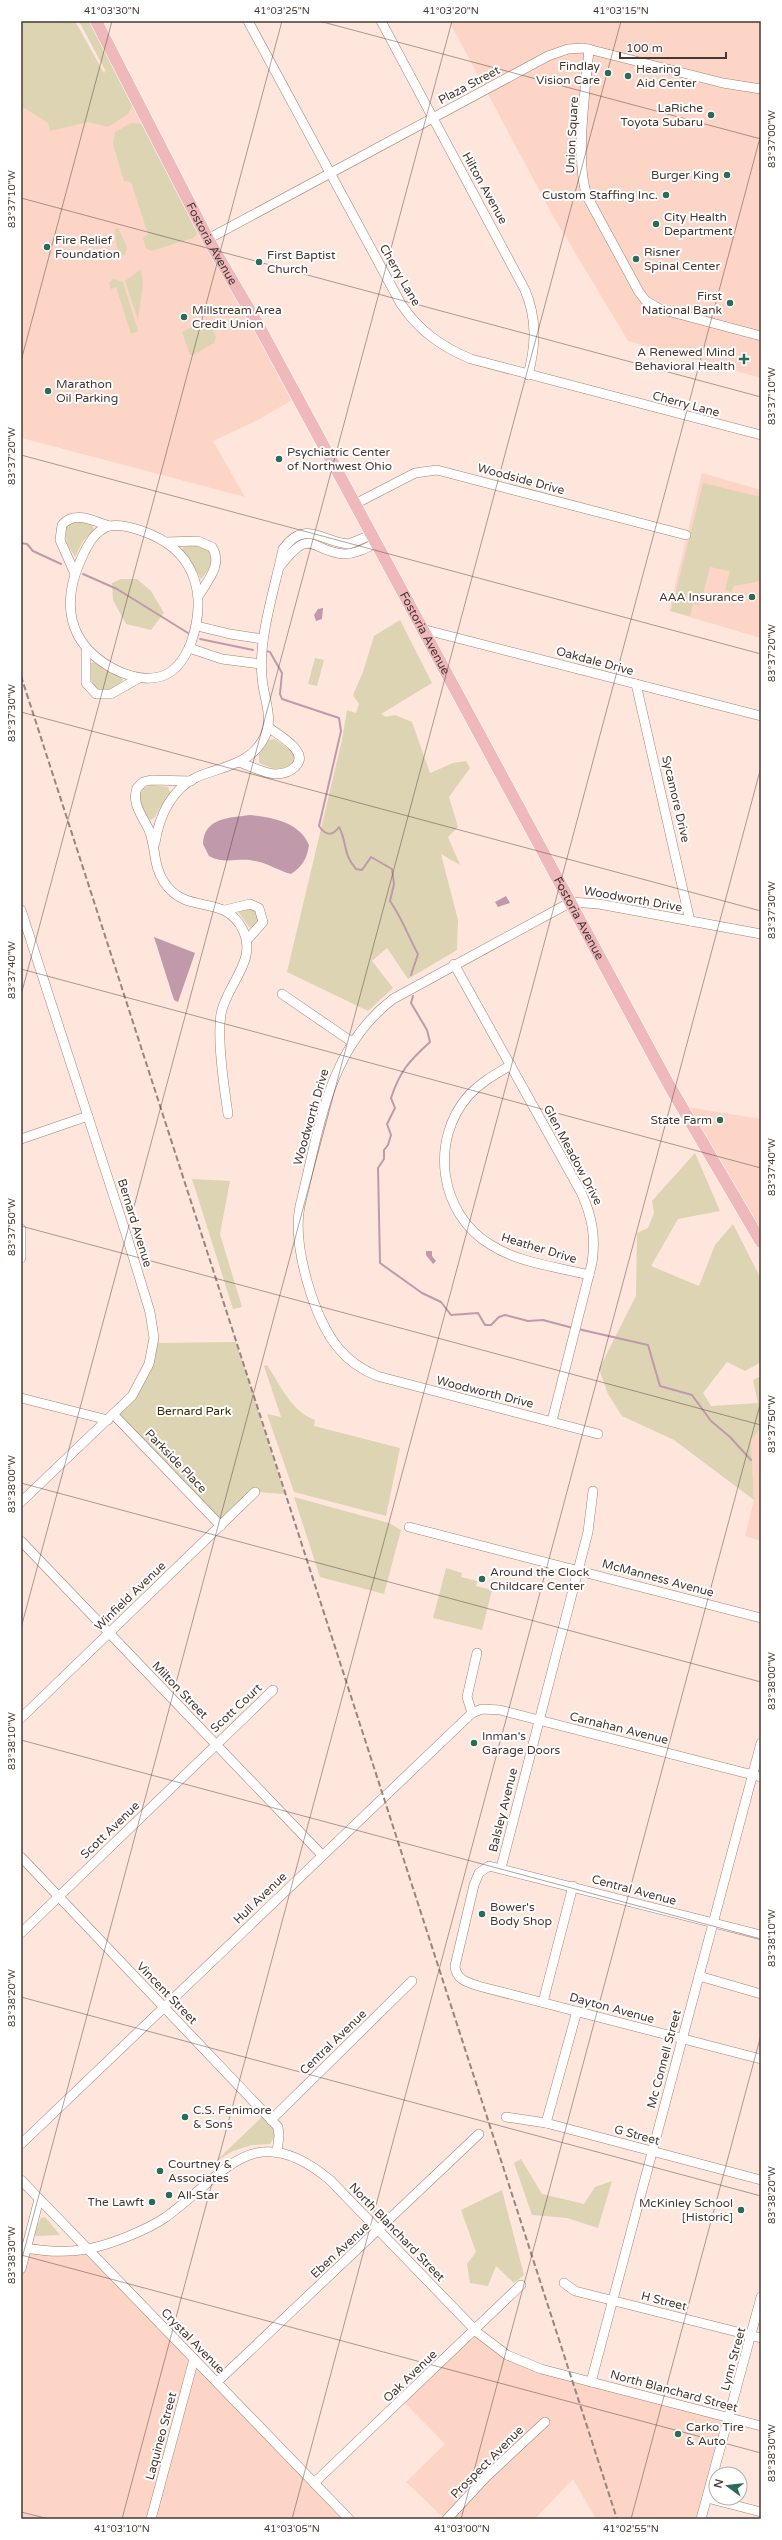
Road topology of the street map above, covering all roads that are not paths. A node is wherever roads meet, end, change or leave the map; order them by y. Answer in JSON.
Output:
{"nodes":[{"id":1,"x":96,"y":21,"type":"edge"},
{"id":2,"x":248,"y":21,"type":"edge"},
{"id":3,"x":381,"y":21,"type":"edge"},
{"id":4,"x":589,"y":49,"type":"junction"},
{"id":5,"x":761,"y":89,"type":"edge"},
{"id":6,"x":433,"y":118,"type":"junction"},
{"id":7,"x":330,"y":173,"type":"junction"},
{"id":8,"x":208,"y":239,"type":"junction"},
{"id":9,"x":761,"y":336,"type":"edge"},
{"id":10,"x":528,"y":375,"type":"junction"},
{"id":11,"x":761,"y":435,"type":"edge"},
{"id":12,"x":355,"y":504,"type":"junction"},
{"id":13,"x":109,"y":526,"type":"junction"},
{"id":14,"x":686,"y":535,"type":"dead end"},
{"id":15,"x":374,"y":539,"type":"junction"},
{"id":16,"x":166,"y":542,"type":"junction"},
{"id":17,"x":75,"y":574,"type":"junction"},
{"id":18,"x":200,"y":595,"type":"junction"},
{"id":19,"x":197,"y":626,"type":"junction"},
{"id":20,"x":422,"y":629,"type":"junction"},
{"id":21,"x":263,"y":639,"type":"junction"},
{"id":22,"x":188,"y":648,"type":"junction"},
{"id":23,"x":86,"y":651,"type":"junction"},
{"id":24,"x":261,"y":664,"type":"junction"},
{"id":25,"x":139,"y":678,"type":"junction"},
{"id":26,"x":636,"y":684,"type":"junction"},
{"id":27,"x":761,"y":716,"type":"edge"},
{"id":28,"x":268,"y":727,"type":"junction"},
{"id":29,"x":239,"y":762,"type":"junction"},
{"id":30,"x":191,"y":781,"type":"junction"},
{"id":31,"x":155,"y":843,"type":"junction"},
{"id":32,"x":571,"y":902,"type":"junction"},
{"id":33,"x":21,"y":910,"type":"edge"},
{"id":34,"x":225,"y":910,"type":"junction"},
{"id":35,"x":690,"y":921,"type":"junction"},
{"id":36,"x":761,"y":934,"type":"edge"},
{"id":37,"x":247,"y":940,"type":"junction"},
{"id":38,"x":454,"y":964,"type":"junction"},
{"id":39,"x":282,"y":994,"type":"dead end"},
{"id":40,"x":352,"y":1042,"type":"junction"},
{"id":41,"x":511,"y":1066,"type":"junction"},
{"id":42,"x":228,"y":1114,"type":"dead end"},
{"id":43,"x":88,"y":1116,"type":"junction"},
{"id":44,"x":21,"y":1139,"type":"edge"},
{"id":45,"x":21,"y":1229,"type":"edge"},
{"id":46,"x":761,"y":1242,"type":"edge"},
{"id":47,"x":21,"y":1258,"type":"edge"},
{"id":48,"x":589,"y":1275,"type":"junction"},
{"id":49,"x":21,"y":1398,"type":"edge"},
{"id":50,"x":110,"y":1417,"type":"junction"},
{"id":51,"x":552,"y":1421,"type":"junction"},
{"id":52,"x":598,"y":1434,"type":"dead end"},
{"id":53,"x":593,"y":1491,"type":"dead end"},
{"id":54,"x":255,"y":1492,"type":"dead end"},
{"id":55,"x":21,"y":1502,"type":"edge"},
{"id":56,"x":221,"y":1526,"type":"junction"},
{"id":57,"x":409,"y":1528,"type":"dead end"},
{"id":58,"x":21,"y":1541,"type":"edge"},
{"id":59,"x":578,"y":1570,"type":"junction"},
{"id":60,"x":761,"y":1618,"type":"edge"},
{"id":61,"x":109,"y":1633,"type":"junction"},
{"id":62,"x":477,"y":1653,"type":"dead end"},
{"id":63,"x":273,"y":1690,"type":"dead end"},
{"id":64,"x":472,"y":1713,"type":"junction"},
{"id":65,"x":21,"y":1718,"type":"edge"},
{"id":66,"x":539,"y":1720,"type":"junction"},
{"id":67,"x":761,"y":1743,"type":"edge"},
{"id":68,"x":216,"y":1744,"type":"junction"},
{"id":69,"x":757,"y":1776,"type":"edge"},
{"id":70,"x":322,"y":1855,"type":"junction"},
{"id":71,"x":21,"y":1857,"type":"edge"},
{"id":72,"x":501,"y":1868,"type":"junction"},
{"id":73,"x":573,"y":1886,"type":"junction"},
{"id":74,"x":59,"y":1897,"type":"junction"},
{"id":75,"x":713,"y":1923,"type":"junction"},
{"id":76,"x":21,"y":1933,"type":"edge"},
{"id":77,"x":761,"y":1935,"type":"edge"},
{"id":78,"x":458,"y":1976,"type":"joint"},
{"id":79,"x":699,"y":1976,"type":"junction"},
{"id":80,"x":412,"y":1982,"type":"dead end"},
{"id":81,"x":761,"y":1994,"type":"edge"},
{"id":82,"x":543,"y":2002,"type":"junction"},
{"id":83,"x":165,"y":2008,"type":"junction"},
{"id":84,"x":577,"y":2011,"type":"junction"},
{"id":85,"x":682,"y":2039,"type":"junction"},
{"id":86,"x":761,"y":2059,"type":"edge"},
{"id":87,"x":506,"y":2117,"type":"dead end"},
{"id":88,"x":271,"y":2120,"type":"junction"},
{"id":89,"x":546,"y":2122,"type":"junction"},
{"id":90,"x":479,"y":2134,"type":"dead end"},
{"id":91,"x":21,"y":2144,"type":"edge"},
{"id":92,"x":652,"y":2151,"type":"junction"},
{"id":93,"x":277,"y":2153,"type":"junction"},
{"id":94,"x":21,"y":2180,"type":"edge"},
{"id":95,"x":761,"y":2180,"type":"edge"},
{"id":96,"x":39,"y":2199,"type":"junction"},
{"id":97,"x":379,"y":2230,"type":"junction"},
{"id":98,"x":24,"y":2247,"type":"edge"},
{"id":99,"x":87,"y":2250,"type":"junction"},
{"id":100,"x":21,"y":2269,"type":"edge"},
{"id":101,"x":564,"y":2283,"type":"dead end"},
{"id":102,"x":521,"y":2285,"type":"dead end"},
{"id":103,"x":761,"y":2297,"type":"edge"},
{"id":104,"x":613,"y":2300,"type":"junction"},
{"id":105,"x":475,"y":2330,"type":"junction"},
{"id":106,"x":752,"y":2335,"type":"junction"},
{"id":107,"x":761,"y":2338,"type":"edge"},
{"id":108,"x":194,"y":2359,"type":"junction"},
{"id":109,"x":217,"y":2382,"type":"junction"},
{"id":110,"x":591,"y":2382,"type":"junction"},
{"id":111,"x":729,"y":2418,"type":"junction"},
{"id":112,"x":545,"y":2422,"type":"dead end"},
{"id":113,"x":761,"y":2426,"type":"edge"},
{"id":114,"x":314,"y":2483,"type":"junction"},
{"id":115,"x":707,"y":2498,"type":"junction"},
{"id":116,"x":761,"y":2512,"type":"edge"},
{"id":117,"x":151,"y":2519,"type":"edge"},
{"id":118,"x":349,"y":2519,"type":"edge"},
{"id":119,"x":447,"y":2519,"type":"edge"},
{"id":120,"x":702,"y":2519,"type":"edge"}],
"edges":[{"from":1,"to":8,"type":"main road","name":"Fostoria Avenue"},
{"from":2,"to":7,"type":"street","name":"Cherry Lane"},
{"from":3,"to":6,"type":"street","name":"Hilton Avenue"},
{"from":4,"to":5,"type":"street","name":"Plaza Street"},
{"from":4,"to":6,"type":"street","name":"Plaza Street"},
{"from":4,"to":9,"type":"street","name":"Union Square"},
{"from":6,"to":7,"type":"street","name":"Plaza Street"},
{"from":6,"to":10,"type":"street","name":"Hilton Avenue"},
{"from":7,"to":8,"type":"street","name":"Plaza Street"},
{"from":7,"to":10,"type":"street","name":"Cherry Lane"},
{"from":8,"to":12,"type":"main road","name":"Fostoria Avenue"},
{"from":10,"to":11,"type":"street","name":"Cherry Lane"},
{"from":12,"to":14,"type":"street","name":"Woodside Drive"},
{"from":12,"to":15,"type":"main road","name":"Fostoria Avenue"},
{"from":13,"to":16,"type":"street"},
{"from":13,"to":17,"type":"street"},
{"from":13,"to":17,"type":"street"},
{"from":15,"to":20,"type":"main road","name":"Fostoria Avenue"},
{"from":15,"to":21,"type":"street"},
{"from":16,"to":18,"type":"street"},
{"from":16,"to":18,"type":"street"},
{"from":17,"to":23,"type":"street"},
{"from":18,"to":19,"type":"street"},
{"from":19,"to":21,"type":"street"},
{"from":19,"to":22,"type":"street"},
{"from":20,"to":26,"type":"street","name":"Oakdale Drive"},
{"from":20,"to":32,"type":"main road","name":"Fostoria Avenue"},
{"from":21,"to":24,"type":"street"},
{"from":22,"to":24,"type":"street"},
{"from":22,"to":25,"type":"street"},
{"from":23,"to":25,"type":"street"},
{"from":23,"to":25,"type":"street"},
{"from":24,"to":28,"type":"street"},
{"from":26,"to":27,"type":"street","name":"Oakdale Drive"},
{"from":26,"to":35,"type":"street","name":"Sycamore Drive"},
{"from":28,"to":29,"type":"street"},
{"from":28,"to":29,"type":"street"},
{"from":29,"to":30,"type":"street"},
{"from":30,"to":31,"type":"street"},
{"from":30,"to":31,"type":"street"},
{"from":31,"to":34,"type":"street"},
{"from":32,"to":35,"type":"street","name":"Woodworth Drive"},
{"from":32,"to":38,"type":"street","name":"Woodworth Drive"},
{"from":32,"to":46,"type":"main road","name":"Fostoria Avenue"},
{"from":33,"to":43,"type":"street","name":"Bernard Avenue"},
{"from":34,"to":37,"type":"street"},
{"from":34,"to":37,"type":"street"},
{"from":35,"to":36,"type":"street","name":"Woodworth Drive"},
{"from":37,"to":42,"type":"street"},
{"from":38,"to":40,"type":"street","name":"Woodworth Drive"},
{"from":38,"to":41,"type":"street","name":"Glen Meadow Drive"},
{"from":39,"to":40,"type":"street"},
{"from":40,"to":51,"type":"street","name":"Woodworth Drive"},
{"from":41,"to":48,"type":"street","name":"Glen Meadow Drive"},
{"from":41,"to":48,"type":"street","name":"Heather Drive"},
{"from":43,"to":44,"type":"street"},
{"from":43,"to":50,"type":"street","name":"Bernard Avenue"},
{"from":45,"to":47,"type":"street"},
{"from":48,"to":51,"type":"street","name":"Glen Meadow Drive"},
{"from":49,"to":50,"type":"street"},
{"from":50,"to":55,"type":"street","name":"Bernard Avenue"},
{"from":50,"to":56,"type":"street","name":"Parkside Place"},
{"from":51,"to":52,"type":"street","name":"Woodworth Drive"},
{"from":53,"to":59,"type":"street","name":"Balsley Avenue"},
{"from":54,"to":56,"type":"street","name":"Winfield Avenue"},
{"from":56,"to":61,"type":"street","name":"Winfield Avenue"},
{"from":57,"to":59,"type":"street","name":"McManness Avenue"},
{"from":58,"to":61,"type":"street","name":"Milton Street"},
{"from":59,"to":60,"type":"street","name":"McManness Avenue"},
{"from":59,"to":66,"type":"street","name":"Balsley Avenue"},
{"from":61,"to":65,"type":"street","name":"Winfield Avenue"},
{"from":61,"to":68,"type":"street","name":"Milton Street"},
{"from":62,"to":64,"type":"street"},
{"from":63,"to":68,"type":"street","name":"Scott Court"},
{"from":64,"to":66,"type":"street","name":"Carnahan Avenue"},
{"from":64,"to":70,"type":"street","name":"Hull Avenue"},
{"from":66,"to":69,"type":"street","name":"Carnahan Avenue"},
{"from":66,"to":72,"type":"street","name":"Balsley Avenue"},
{"from":67,"to":69,"type":"street","name":"Mc Connell Street"},
{"from":68,"to":70,"type":"street","name":"Milton Street"},
{"from":68,"to":74,"type":"street","name":"Scott Avenue"},
{"from":69,"to":75,"type":"street","name":"Mc Connell Street"},
{"from":70,"to":83,"type":"street","name":"Hull Avenue"},
{"from":71,"to":74,"type":"street","name":"Vincent Street"},
{"from":72,"to":73,"type":"street","name":"Central Avenue"},
{"from":72,"to":78,"type":"street","name":"Balsley Avenue"},
{"from":73,"to":75,"type":"street","name":"Central Avenue"},
{"from":73,"to":82,"type":"street"},
{"from":74,"to":76,"type":"street","name":"Scott Avenue"},
{"from":74,"to":83,"type":"street","name":"Vincent Street"},
{"from":75,"to":77,"type":"street","name":"Central Avenue"},
{"from":75,"to":79,"type":"street","name":"Mc Connell Street"},
{"from":78,"to":82,"type":"street","name":"Dayton Avenue"},
{"from":79,"to":81,"type":"street"},
{"from":79,"to":85,"type":"street","name":"Mc Connell Street"},
{"from":80,"to":88,"type":"street","name":"Central Avenue"},
{"from":82,"to":84,"type":"street","name":"Dayton Avenue"},
{"from":83,"to":88,"type":"street","name":"Vincent Street"},
{"from":83,"to":91,"type":"street","name":"Hull Avenue"},
{"from":84,"to":85,"type":"street","name":"Dayton Avenue"},
{"from":84,"to":89,"type":"street"},
{"from":85,"to":86,"type":"street","name":"Dayton Avenue"},
{"from":85,"to":92,"type":"street","name":"Mc Connell Street"},
{"from":87,"to":89,"type":"street","name":"G Street"},
{"from":88,"to":93,"type":"street","name":"Vincent Street"},
{"from":89,"to":92,"type":"street","name":"G Street"},
{"from":90,"to":97,"type":"street","name":"Eben Avenue"},
{"from":92,"to":95,"type":"street","name":"G Street"},
{"from":92,"to":104,"type":"street","name":"Mc Connell Street"},
{"from":93,"to":97,"type":"street","name":"North Blanchard Street"},
{"from":93,"to":99,"type":"street","name":"North Blanchard Street"},
{"from":94,"to":96,"type":"street","name":"Crystal Avenue"},
{"from":96,"to":98,"type":"street"},
{"from":96,"to":99,"type":"street","name":"Crystal Avenue"},
{"from":97,"to":105,"type":"street","name":"North Blanchard Street"},
{"from":97,"to":109,"type":"street","name":"Eben Avenue"},
{"from":98,"to":99,"type":"street","name":"North Blanchard Street"},
{"from":98,"to":100,"type":"street"},
{"from":99,"to":108,"type":"street","name":"Crystal Avenue"},
{"from":101,"to":104,"type":"street","name":"H Street"},
{"from":102,"to":105,"type":"street","name":"Oak Avenue"},
{"from":103,"to":106,"type":"street","name":"Lynn Street"},
{"from":104,"to":106,"type":"street","name":"H Street"},
{"from":104,"to":110,"type":"street","name":"Mc Connell Street"},
{"from":105,"to":110,"type":"street","name":"North Blanchard Street"},
{"from":105,"to":114,"type":"street","name":"Oak Avenue"},
{"from":106,"to":107,"type":"street","name":"H Street"},
{"from":106,"to":111,"type":"street","name":"Lynn Street"},
{"from":108,"to":109,"type":"street","name":"Crystal Avenue"},
{"from":108,"to":117,"type":"street","name":"Laquineo Street"},
{"from":109,"to":114,"type":"street","name":"Crystal Avenue"},
{"from":110,"to":111,"type":"street","name":"North Blanchard Street"},
{"from":111,"to":113,"type":"street","name":"North Blanchard Street"},
{"from":111,"to":115,"type":"street","name":"Lynn Street"},
{"from":112,"to":119,"type":"street","name":"Prospect Avenue"},
{"from":114,"to":118,"type":"street","name":"Crystal Avenue"},
{"from":115,"to":116,"type":"street"},
{"from":115,"to":120,"type":"street","name":"Lynn Street"}]}
